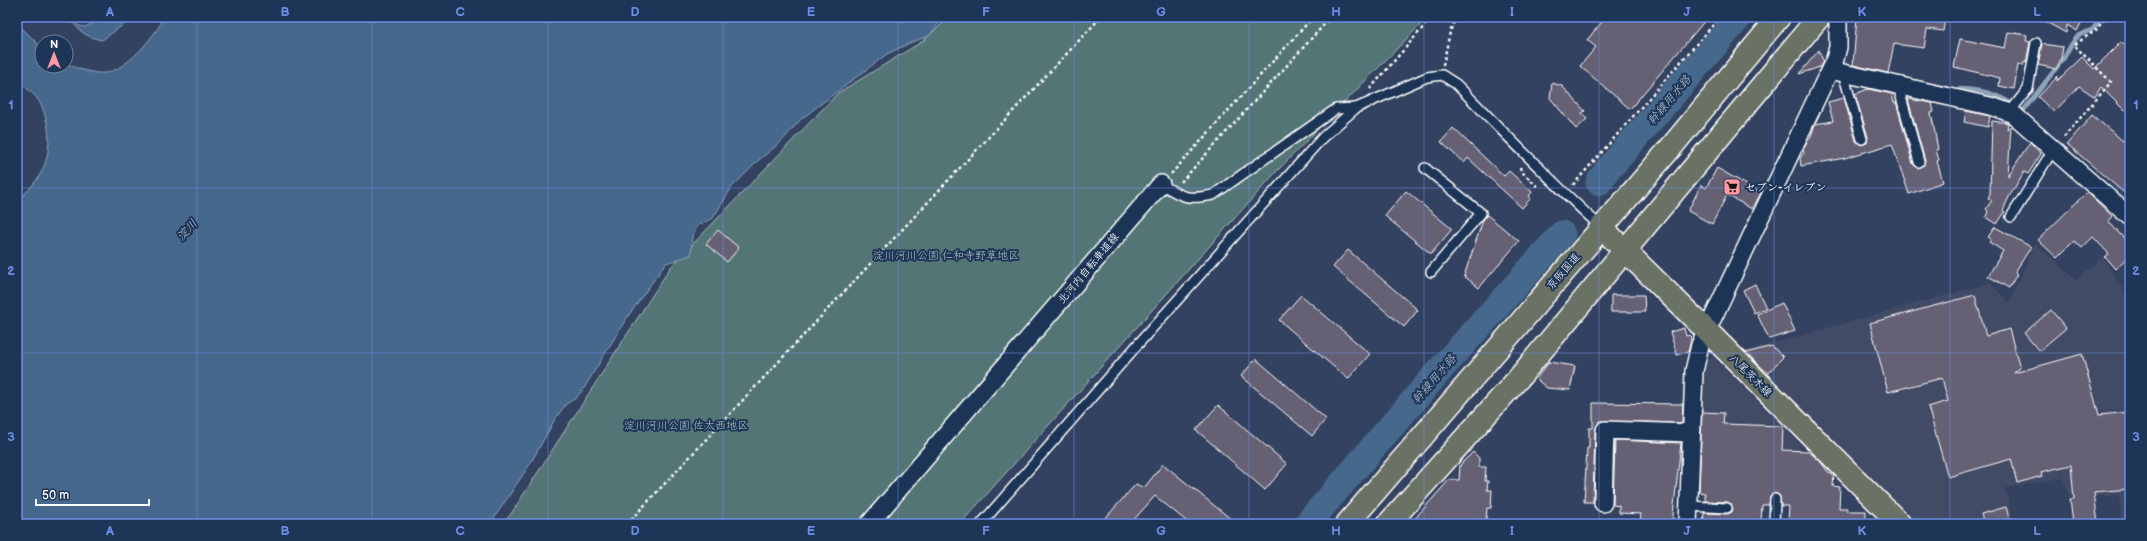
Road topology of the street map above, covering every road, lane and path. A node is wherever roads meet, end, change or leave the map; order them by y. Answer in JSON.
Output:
{"nodes":[{"id":1,"x":1101,"y":17,"type":"edge"},
{"id":2,"x":1313,"y":17,"type":"edge"},
{"id":3,"x":1432,"y":17,"type":"edge"},
{"id":4,"x":1456,"y":17,"type":"edge"},
{"id":5,"x":1720,"y":17,"type":"edge"},
{"id":6,"x":1779,"y":17,"type":"edge"},
{"id":7,"x":1819,"y":17,"type":"edge"},
{"id":8,"x":1838,"y":17,"type":"edge"},
{"id":9,"x":2106,"y":17,"type":"edge"},
{"id":10,"x":2036,"y":43,"type":"dead end"},
{"id":11,"x":1837,"y":72,"type":"junction"},
{"id":12,"x":1442,"y":74,"type":"junction"},
{"id":13,"x":1898,"y":86,"type":"junction"},
{"id":14,"x":1356,"y":108,"type":"junction"},
{"id":15,"x":2013,"y":108,"type":"junction"},
{"id":16,"x":1862,"y":139,"type":"dead end"},
{"id":17,"x":2053,"y":150,"type":"junction"},
{"id":18,"x":1919,"y":162,"type":"dead end"},
{"id":19,"x":1425,"y":168,"type":"dead end"},
{"id":20,"x":1161,"y":184,"type":"junction"},
{"id":21,"x":1565,"y":195,"type":"junction"},
{"id":22,"x":2011,"y":217,"type":"dead end"},
{"id":23,"x":2130,"y":217,"type":"edge"},
{"id":24,"x":1601,"y":227,"type":"junction"},
{"id":25,"x":1625,"y":249,"type":"junction"},
{"id":26,"x":1431,"y":272,"type":"dead end"},
{"id":27,"x":1707,"y":331,"type":"junction"},
{"id":28,"x":1692,"y":433,"type":"junction"},
{"id":29,"x":1775,"y":499,"type":"dead end"},
{"id":30,"x":1603,"y":503,"type":"dead end"},
{"id":31,"x":1689,"y":506,"type":"junction"},
{"id":32,"x":1727,"y":508,"type":"dead end"},
{"id":33,"x":627,"y":524,"type":"edge"},
{"id":34,"x":869,"y":524,"type":"edge"},
{"id":35,"x":981,"y":524,"type":"edge"},
{"id":36,"x":1346,"y":524,"type":"edge"},
{"id":37,"x":1388,"y":524,"type":"edge"},
{"id":38,"x":1688,"y":524,"type":"edge"},
{"id":39,"x":1774,"y":524,"type":"edge"},
{"id":40,"x":1900,"y":524,"type":"edge"}],
"edges":[{"from":1,"to":33,"type":"path"},
{"from":2,"to":20,"type":"path"},
{"from":3,"to":14,"type":"path"},
{"from":4,"to":12,"type":"path"},
{"from":5,"to":21,"type":"path"},
{"from":6,"to":24,"type":"main road","name":"京阪国道"},
{"from":7,"to":25,"type":"main road"},
{"from":8,"to":11,"type":"street"},
{"from":9,"to":17,"type":"path"},
{"from":10,"to":15,"type":"lane"},
{"from":11,"to":13,"type":"street"},
{"from":11,"to":16,"type":"lane"},
{"from":11,"to":27,"type":"street"},
{"from":12,"to":14,"type":"lane"},
{"from":12,"to":21,"type":"lane"},
{"from":13,"to":15,"type":"street"},
{"from":13,"to":18,"type":"lane"},
{"from":14,"to":20,"type":"lane"},
{"from":14,"to":35,"type":"lane"},
{"from":15,"to":17,"type":"street"},
{"from":17,"to":22,"type":"lane"},
{"from":17,"to":23,"type":"street"},
{"from":19,"to":26,"type":"lane"},
{"from":20,"to":34,"type":"street","name":"北河内自転車道線"},
{"from":21,"to":24,"type":"lane"},
{"from":24,"to":25,"type":"main road","name":"八尾茨木線"},
{"from":24,"to":36,"type":"main road","name":"京阪国道"},
{"from":25,"to":27,"type":"main road","name":"八尾茨木線"},
{"from":25,"to":37,"type":"main road"},
{"from":27,"to":28,"type":"street"},
{"from":27,"to":40,"type":"main road","name":"八尾茨木線"},
{"from":28,"to":30,"type":"street"},
{"from":28,"to":31,"type":"street"},
{"from":29,"to":39,"type":"lane"},
{"from":31,"to":32,"type":"lane"},
{"from":31,"to":38,"type":"street"}]}
